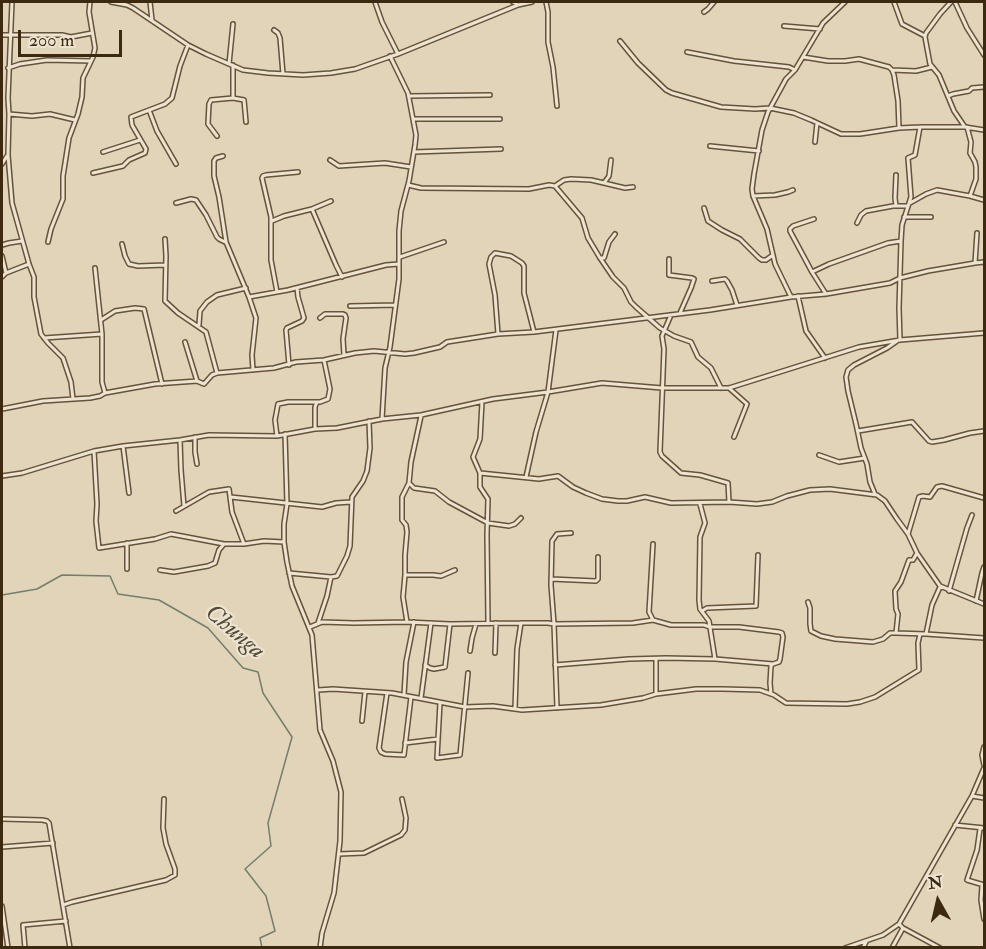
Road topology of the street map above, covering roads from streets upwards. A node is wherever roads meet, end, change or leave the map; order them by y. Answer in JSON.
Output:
{"nodes":[{"id":1,"x":12,"y":2,"type":"edge"},
{"id":2,"x":90,"y":2,"type":"edge"},
{"id":3,"x":111,"y":2,"type":"edge"},
{"id":4,"x":150,"y":2,"type":"edge"},
{"id":5,"x":375,"y":2,"type":"edge"},
{"id":6,"x":513,"y":2,"type":"edge"},
{"id":7,"x":532,"y":2,"type":"edge"},
{"id":8,"x":546,"y":2,"type":"edge"},
{"id":9,"x":714,"y":2,"type":"edge"},
{"id":10,"x":845,"y":2,"type":"edge"},
{"id":11,"x":894,"y":2,"type":"edge"},
{"id":12,"x":953,"y":2,"type":"edge"},
{"id":13,"x":518,"y":5,"type":"junction"},
{"id":14,"x":704,"y":12,"type":"dead end"},
{"id":15,"x":152,"y":20,"type":"junction"},
{"id":16,"x":233,"y":24,"type":"dead end"},
{"id":17,"x":784,"y":26,"type":"dead end"},
{"id":18,"x":820,"y":29,"type":"junction"},
{"id":19,"x":274,"y":30,"type":"dead end"},
{"id":20,"x":93,"y":33,"type":"junction"},
{"id":21,"x":2,"y":35,"type":"edge"},
{"id":22,"x":11,"y":35,"type":"junction"},
{"id":23,"x":925,"y":36,"type":"junction"},
{"id":24,"x":620,"y":41,"type":"dead end"},
{"id":25,"x":188,"y":45,"type":"junction"},
{"id":26,"x":687,"y":52,"type":"dead end"},
{"id":27,"x":398,"y":54,"type":"junction"},
{"id":28,"x":984,"y":55,"type":"edge"},
{"id":29,"x":390,"y":56,"type":"junction"},
{"id":30,"x":802,"y":57,"type":"junction"},
{"id":31,"x":91,"y":61,"type":"junction"},
{"id":32,"x":231,"y":65,"type":"junction"},
{"id":33,"x":932,"y":67,"type":"junction"},
{"id":34,"x":9,"y":68,"type":"junction"},
{"id":35,"x":795,"y":70,"type":"junction"},
{"id":36,"x":892,"y":70,"type":"junction"},
{"id":37,"x":283,"y":74,"type":"junction"},
{"id":38,"x":984,"y":87,"type":"edge"},
{"id":39,"x":490,"y":95,"type":"dead end"},
{"id":40,"x":409,"y":96,"type":"junction"},
{"id":41,"x":948,"y":96,"type":"junction"},
{"id":42,"x":233,"y":98,"type":"junction"},
{"id":43,"x":557,"y":106,"type":"dead end"},
{"id":44,"x":770,"y":108,"type":"junction"},
{"id":45,"x":149,"y":110,"type":"junction"},
{"id":46,"x":9,"y":114,"type":"junction"},
{"id":47,"x":414,"y":119,"type":"junction"},
{"id":48,"x":500,"y":119,"type":"dead end"},
{"id":49,"x":76,"y":120,"type":"junction"},
{"id":50,"x":246,"y":122,"type":"dead end"},
{"id":51,"x":817,"y":123,"type":"junction"},
{"id":52,"x":920,"y":127,"type":"junction"},
{"id":53,"x":966,"y":127,"type":"junction"},
{"id":54,"x":899,"y":128,"type":"junction"},
{"id":55,"x":984,"y":130,"type":"edge"},
{"id":56,"x":217,"y":136,"type":"dead end"},
{"id":57,"x":140,"y":140,"type":"junction"},
{"id":58,"x":815,"y":142,"type":"dead end"},
{"id":59,"x":710,"y":146,"type":"dead end"},
{"id":60,"x":501,"y":150,"type":"dead end"},
{"id":61,"x":759,"y":151,"type":"junction"},
{"id":62,"x":103,"y":152,"type":"dead end"},
{"id":63,"x":414,"y":152,"type":"junction"},
{"id":64,"x":8,"y":155,"type":"junction"},
{"id":65,"x":223,"y":156,"type":"dead end"},
{"id":66,"x":330,"y":160,"type":"dead end"},
{"id":67,"x":611,"y":160,"type":"dead end"},
{"id":68,"x":2,"y":164,"type":"edge"},
{"id":69,"x":176,"y":164,"type":"dead end"},
{"id":70,"x":411,"y":167,"type":"junction"},
{"id":71,"x":298,"y":172,"type":"dead end"},
{"id":72,"x":93,"y":173,"type":"dead end"},
{"id":73,"x":896,"y":175,"type":"dead end"},
{"id":74,"x":604,"y":183,"type":"junction"},
{"id":75,"x":408,"y":185,"type":"junction"},
{"id":76,"x":555,"y":186,"type":"junction"},
{"id":77,"x":633,"y":187,"type":"dead end"},
{"id":78,"x":794,"y":190,"type":"dead end"},
{"id":79,"x":753,"y":196,"type":"junction"},
{"id":80,"x":970,"y":196,"type":"junction"},
{"id":81,"x":984,"y":200,"type":"edge"},
{"id":82,"x":331,"y":201,"type":"dead end"},
{"id":83,"x":176,"y":203,"type":"dead end"},
{"id":84,"x":909,"y":205,"type":"junction"},
{"id":85,"x":896,"y":206,"type":"junction"},
{"id":86,"x":704,"y":208,"type":"dead end"},
{"id":87,"x":312,"y":209,"type":"junction"},
{"id":88,"x":904,"y":217,"type":"junction"},
{"id":89,"x":931,"y":217,"type":"dead end"},
{"id":90,"x":814,"y":219,"type":"dead end"},
{"id":91,"x":272,"y":221,"type":"junction"},
{"id":92,"x":857,"y":223,"type":"dead end"},
{"id":93,"x":977,"y":233,"type":"dead end"},
{"id":94,"x":615,"y":234,"type":"dead end"},
{"id":95,"x":165,"y":239,"type":"dead end"},
{"id":96,"x":22,"y":241,"type":"junction"},
{"id":97,"x":901,"y":241,"type":"junction"},
{"id":98,"x":48,"y":242,"type":"dead end"},
{"id":99,"x":226,"y":242,"type":"junction"},
{"id":100,"x":444,"y":243,"type":"dead end"},
{"id":101,"x":122,"y":244,"type":"dead end"},
{"id":102,"x":2,"y":245,"type":"edge"},
{"id":103,"x":773,"y":255,"type":"junction"},
{"id":104,"x":2,"y":256,"type":"edge"},
{"id":105,"x":400,"y":257,"type":"junction"},
{"id":106,"x":600,"y":258,"type":"junction"},
{"id":107,"x":669,"y":259,"type":"dead end"},
{"id":108,"x":984,"y":262,"type":"edge"},
{"id":109,"x":975,"y":263,"type":"junction"},
{"id":110,"x":29,"y":264,"type":"junction"},
{"id":111,"x":399,"y":264,"type":"junction"},
{"id":112,"x":166,"y":265,"type":"junction"},
{"id":113,"x":95,"y":268,"type":"dead end"},
{"id":114,"x":812,"y":272,"type":"junction"},
{"id":115,"x":6,"y":273,"type":"junction"},
{"id":116,"x":2,"y":277,"type":"edge"},
{"id":117,"x":342,"y":277,"type":"junction"},
{"id":118,"x":900,"y":278,"type":"junction"},
{"id":119,"x":712,"y":281,"type":"dead end"},
{"id":120,"x":246,"y":288,"type":"junction"},
{"id":121,"x":297,"y":288,"type":"junction"},
{"id":122,"x":277,"y":292,"type":"junction"},
{"id":123,"x":826,"y":294,"type":"junction"},
{"id":124,"x":798,"y":296,"type":"junction"},
{"id":125,"x":249,"y":297,"type":"junction"},
{"id":126,"x":791,"y":297,"type":"junction"},
{"id":127,"x":395,"y":305,"type":"junction"},
{"id":128,"x":737,"y":305,"type":"junction"},
{"id":129,"x":350,"y":306,"type":"dead end"},
{"id":130,"x":680,"y":314,"type":"junction"},
{"id":131,"x":671,"y":315,"type":"junction"},
{"id":132,"x":320,"y":318,"type":"dead end"},
{"id":133,"x":648,"y":318,"type":"junction"},
{"id":134,"x":101,"y":320,"type":"junction"},
{"id":135,"x":199,"y":326,"type":"junction"},
{"id":136,"x":556,"y":329,"type":"junction"},
{"id":137,"x":663,"y":330,"type":"junction"},
{"id":138,"x":534,"y":332,"type":"junction"},
{"id":139,"x":984,"y":333,"type":"edge"},
{"id":140,"x":102,"y":334,"type":"junction"},
{"id":141,"x":498,"y":334,"type":"junction"},
{"id":142,"x":44,"y":338,"type":"junction"},
{"id":143,"x":899,"y":340,"type":"junction"},
{"id":144,"x":185,"y":342,"type":"dead end"},
{"id":145,"x":388,"y":353,"type":"junction"},
{"id":146,"x":344,"y":355,"type":"junction"},
{"id":147,"x":825,"y":358,"type":"junction"},
{"id":148,"x":324,"y":360,"type":"junction"},
{"id":149,"x":289,"y":365,"type":"junction"},
{"id":150,"x":254,"y":370,"type":"junction"},
{"id":151,"x":217,"y":373,"type":"junction"},
{"id":152,"x":197,"y":381,"type":"junction"},
{"id":153,"x":162,"y":384,"type":"junction"},
{"id":154,"x":662,"y":388,"type":"junction"},
{"id":155,"x":721,"y":388,"type":"junction"},
{"id":156,"x":729,"y":388,"type":"junction"},
{"id":157,"x":548,"y":392,"type":"junction"},
{"id":158,"x":105,"y":393,"type":"junction"},
{"id":159,"x":73,"y":399,"type":"junction"},
{"id":160,"x":317,"y":402,"type":"junction"},
{"id":161,"x":482,"y":402,"type":"junction"},
{"id":162,"x":2,"y":409,"type":"edge"},
{"id":163,"x":421,"y":416,"type":"junction"},
{"id":164,"x":382,"y":419,"type":"junction"},
{"id":165,"x":369,"y":421,"type":"junction"},
{"id":166,"x":315,"y":429,"type":"junction"},
{"id":167,"x":858,"y":431,"type":"junction"},
{"id":168,"x":984,"y":431,"type":"edge"},
{"id":169,"x":285,"y":434,"type":"junction"},
{"id":170,"x":276,"y":436,"type":"junction"},
{"id":171,"x":195,"y":437,"type":"junction"},
{"id":172,"x":734,"y":437,"type":"dead end"},
{"id":173,"x":180,"y":440,"type":"junction"},
{"id":174,"x":123,"y":446,"type":"junction"},
{"id":175,"x":94,"y":451,"type":"junction"},
{"id":176,"x":819,"y":455,"type":"dead end"},
{"id":177,"x":865,"y":458,"type":"junction"},
{"id":178,"x":197,"y":464,"type":"dead end"},
{"id":179,"x":480,"y":473,"type":"junction"},
{"id":180,"x":2,"y":476,"type":"edge"},
{"id":181,"x":526,"y":477,"type":"junction"},
{"id":182,"x":409,"y":483,"type":"junction"},
{"id":183,"x":129,"y":493,"type":"dead end"},
{"id":184,"x":877,"y":495,"type":"junction"},
{"id":185,"x":231,"y":497,"type":"junction"},
{"id":186,"x":984,"y":498,"type":"edge"},
{"id":187,"x":351,"y":502,"type":"junction"},
{"id":188,"x":729,"y":502,"type":"junction"},
{"id":189,"x":287,"y":504,"type":"junction"},
{"id":190,"x":700,"y":504,"type":"junction"},
{"id":191,"x":184,"y":506,"type":"junction"},
{"id":192,"x":176,"y":511,"type":"dead end"},
{"id":193,"x":972,"y":515,"type":"dead end"},
{"id":194,"x":521,"y":519,"type":"dead end"},
{"id":195,"x":488,"y":523,"type":"junction"},
{"id":196,"x":571,"y":533,"type":"dead end"},
{"id":197,"x":908,"y":534,"type":"junction"},
{"id":198,"x":284,"y":542,"type":"junction"},
{"id":199,"x":127,"y":543,"type":"junction"},
{"id":200,"x":224,"y":544,"type":"junction"},
{"id":201,"x":244,"y":544,"type":"junction"},
{"id":202,"x":653,"y":544,"type":"dead end"},
{"id":203,"x":917,"y":553,"type":"junction"},
{"id":204,"x":758,"y":555,"type":"dead end"},
{"id":205,"x":598,"y":557,"type":"dead end"},
{"id":206,"x":984,"y":567,"type":"edge"},
{"id":207,"x":127,"y":569,"type":"dead end"},
{"id":208,"x":160,"y":570,"type":"dead end"},
{"id":209,"x":455,"y":570,"type":"dead end"},
{"id":210,"x":289,"y":573,"type":"junction"},
{"id":211,"x":405,"y":575,"type":"junction"},
{"id":212,"x":332,"y":578,"type":"junction"},
{"id":213,"x":551,"y":579,"type":"junction"},
{"id":214,"x":940,"y":586,"type":"junction"},
{"id":215,"x":949,"y":591,"type":"junction"},
{"id":216,"x":976,"y":601,"type":"junction"},
{"id":217,"x":808,"y":602,"type":"dead end"},
{"id":218,"x":984,"y":604,"type":"edge"},
{"id":219,"x":702,"y":611,"type":"junction"},
{"id":220,"x":653,"y":620,"type":"junction"},
{"id":221,"x":407,"y":622,"type":"junction"},
{"id":222,"x":414,"y":622,"type":"junction"},
{"id":223,"x":488,"y":622,"type":"junction"},
{"id":224,"x":318,"y":623,"type":"junction"},
{"id":225,"x":431,"y":623,"type":"junction"},
{"id":226,"x":476,"y":623,"type":"junction"},
{"id":227,"x":496,"y":623,"type":"junction"},
{"id":228,"x":521,"y":623,"type":"junction"},
{"id":229,"x":450,"y":624,"type":"junction"},
{"id":230,"x":554,"y":624,"type":"junction"},
{"id":231,"x":310,"y":627,"type":"junction"},
{"id":232,"x":710,"y":627,"type":"junction"},
{"id":233,"x":896,"y":633,"type":"junction"},
{"id":234,"x":920,"y":634,"type":"junction"},
{"id":235,"x":926,"y":634,"type":"junction"},
{"id":236,"x":984,"y":638,"type":"edge"},
{"id":237,"x":470,"y":651,"type":"dead end"},
{"id":238,"x":495,"y":653,"type":"dead end"},
{"id":239,"x":656,"y":659,"type":"junction"},
{"id":240,"x":715,"y":659,"type":"junction"},
{"id":241,"x":773,"y":664,"type":"junction"},
{"id":242,"x":555,"y":665,"type":"junction"},
{"id":243,"x":425,"y":666,"type":"junction"},
{"id":244,"x":468,"y":673,"type":"dead end"},
{"id":245,"x":318,"y":690,"type":"junction"},
{"id":246,"x":365,"y":692,"type":"junction"},
{"id":247,"x":387,"y":693,"type":"junction"},
{"id":248,"x":656,"y":694,"type":"junction"},
{"id":249,"x":771,"y":694,"type":"junction"},
{"id":250,"x":404,"y":695,"type":"junction"},
{"id":251,"x":411,"y":696,"type":"junction"},
{"id":252,"x":421,"y":698,"type":"junction"},
{"id":253,"x":440,"y":704,"type":"junction"},
{"id":254,"x":465,"y":708,"type":"junction"},
{"id":255,"x":557,"y":708,"type":"junction"},
{"id":256,"x":515,"y":709,"type":"junction"},
{"id":257,"x":362,"y":721,"type":"dead end"},
{"id":258,"x":438,"y":739,"type":"junction"},
{"id":259,"x":405,"y":743,"type":"junction"},
{"id":260,"x":984,"y":747,"type":"edge"},
{"id":261,"x":984,"y":767,"type":"edge"},
{"id":262,"x":972,"y":796,"type":"junction"},
{"id":263,"x":984,"y":798,"type":"edge"},
{"id":264,"x":164,"y":799,"type":"dead end"},
{"id":265,"x":402,"y":799,"type":"dead end"},
{"id":266,"x":2,"y":819,"type":"edge"},
{"id":267,"x":955,"y":825,"type":"junction"},
{"id":268,"x":982,"y":829,"type":"edge"},
{"id":269,"x":53,"y":843,"type":"junction"},
{"id":270,"x":2,"y":847,"type":"edge"},
{"id":271,"x":339,"y":854,"type":"junction"},
{"id":272,"x":983,"y":885,"type":"edge"},
{"id":273,"x":63,"y":905,"type":"junction"},
{"id":274,"x":2,"y":906,"type":"edge"},
{"id":275,"x":984,"y":919,"type":"edge"},
{"id":276,"x":66,"y":921,"type":"junction"},
{"id":277,"x":899,"y":924,"type":"junction"},
{"id":278,"x":903,"y":928,"type":"junction"},
{"id":279,"x":866,"y":942,"type":"junction"},
{"id":280,"x":8,"y":948,"type":"edge"},
{"id":281,"x":25,"y":948,"type":"edge"},
{"id":282,"x":70,"y":948,"type":"edge"},
{"id":283,"x":320,"y":948,"type":"edge"},
{"id":284,"x":845,"y":948,"type":"edge"},
{"id":285,"x":863,"y":948,"type":"edge"},
{"id":286,"x":892,"y":948,"type":"edge"},
{"id":287,"x":940,"y":948,"type":"edge"}],
"edges":[{"from":1,"to":22,"type":"street"},
{"from":2,"to":20,"type":"street"},
{"from":3,"to":15,"type":"street"},
{"from":4,"to":15,"type":"street"},
{"from":5,"to":27,"type":"street"},
{"from":6,"to":13,"type":"street"},
{"from":7,"to":13,"type":"street"},
{"from":8,"to":43,"type":"street"},
{"from":9,"to":14,"type":"street"},
{"from":10,"to":18,"type":"street"},
{"from":11,"to":23,"type":"street"},
{"from":12,"to":23,"type":"street"},
{"from":12,"to":28,"type":"street"},
{"from":13,"to":27,"type":"street"},
{"from":15,"to":25,"type":"street"},
{"from":16,"to":32,"type":"street"},
{"from":17,"to":18,"type":"street"},
{"from":18,"to":30,"type":"street"},
{"from":19,"to":37,"type":"street"},
{"from":20,"to":22,"type":"street"},
{"from":20,"to":31,"type":"street"},
{"from":21,"to":22,"type":"street"},
{"from":22,"to":34,"type":"street"},
{"from":23,"to":33,"type":"street"},
{"from":24,"to":44,"type":"street"},
{"from":25,"to":32,"type":"street"},
{"from":25,"to":45,"type":"street"},
{"from":26,"to":35,"type":"street"},
{"from":27,"to":29,"type":"street"},
{"from":29,"to":37,"type":"street"},
{"from":29,"to":40,"type":"street"},
{"from":30,"to":35,"type":"street"},
{"from":30,"to":36,"type":"street"},
{"from":31,"to":34,"type":"street"},
{"from":31,"to":49,"type":"street"},
{"from":32,"to":37,"type":"street"},
{"from":32,"to":42,"type":"street"},
{"from":33,"to":36,"type":"street"},
{"from":33,"to":41,"type":"street"},
{"from":34,"to":46,"type":"street"},
{"from":35,"to":44,"type":"street"},
{"from":36,"to":54,"type":"street"},
{"from":38,"to":41,"type":"street"},
{"from":39,"to":40,"type":"street"},
{"from":40,"to":47,"type":"street"},
{"from":41,"to":53,"type":"street"},
{"from":42,"to":50,"type":"street"},
{"from":42,"to":56,"type":"street"},
{"from":44,"to":51,"type":"street"},
{"from":44,"to":61,"type":"street"},
{"from":45,"to":57,"type":"street"},
{"from":45,"to":69,"type":"street"},
{"from":46,"to":49,"type":"street"},
{"from":46,"to":64,"type":"street"},
{"from":47,"to":48,"type":"street"},
{"from":47,"to":63,"type":"street"},
{"from":49,"to":98,"type":"street"},
{"from":51,"to":54,"type":"street"},
{"from":51,"to":58,"type":"street"},
{"from":52,"to":53,"type":"street"},
{"from":52,"to":54,"type":"street"},
{"from":52,"to":84,"type":"street"},
{"from":53,"to":55,"type":"street"},
{"from":53,"to":80,"type":"street"},
{"from":57,"to":62,"type":"street"},
{"from":57,"to":72,"type":"street"},
{"from":59,"to":61,"type":"street"},
{"from":60,"to":63,"type":"street"},
{"from":61,"to":79,"type":"street"},
{"from":63,"to":70,"type":"street"},
{"from":64,"to":68,"type":"street"},
{"from":64,"to":96,"type":"street"},
{"from":65,"to":99,"type":"street"},
{"from":66,"to":70,"type":"street"},
{"from":67,"to":74,"type":"street"},
{"from":70,"to":75,"type":"street"},
{"from":71,"to":91,"type":"street"},
{"from":73,"to":85,"type":"street"},
{"from":74,"to":76,"type":"street"},
{"from":74,"to":77,"type":"street"},
{"from":75,"to":76,"type":"street"},
{"from":75,"to":105,"type":"street"},
{"from":76,"to":106,"type":"street"},
{"from":78,"to":79,"type":"street"},
{"from":79,"to":103,"type":"street"},
{"from":80,"to":81,"type":"street"},
{"from":80,"to":84,"type":"street"},
{"from":82,"to":87,"type":"street"},
{"from":83,"to":99,"type":"street"},
{"from":84,"to":85,"type":"street"},
{"from":84,"to":88,"type":"street"},
{"from":85,"to":92,"type":"street"},
{"from":86,"to":103,"type":"street"},
{"from":87,"to":91,"type":"street"},
{"from":87,"to":117,"type":"street"},
{"from":88,"to":89,"type":"street"},
{"from":88,"to":97,"type":"street"},
{"from":90,"to":114,"type":"street"},
{"from":91,"to":122,"type":"street"},
{"from":93,"to":109,"type":"street"},
{"from":94,"to":106,"type":"street"},
{"from":95,"to":112,"type":"street"},
{"from":96,"to":102,"type":"street"},
{"from":96,"to":110,"type":"street"},
{"from":97,"to":114,"type":"street"},
{"from":97,"to":118,"type":"street"},
{"from":99,"to":120,"type":"street"},
{"from":100,"to":105,"type":"street"},
{"from":101,"to":112,"type":"street"},
{"from":103,"to":126,"type":"street"},
{"from":104,"to":115,"type":"street"},
{"from":105,"to":111,"type":"street"},
{"from":106,"to":133,"type":"street"},
{"from":107,"to":130,"type":"street"},
{"from":108,"to":109,"type":"street"},
{"from":109,"to":118,"type":"street"},
{"from":110,"to":115,"type":"street"},
{"from":110,"to":142,"type":"street"},
{"from":111,"to":117,"type":"street"},
{"from":111,"to":127,"type":"street"},
{"from":112,"to":135,"type":"street"},
{"from":113,"to":134,"type":"street"},
{"from":114,"to":123,"type":"street"},
{"from":115,"to":116,"type":"street"},
{"from":117,"to":121,"type":"street"},
{"from":118,"to":123,"type":"street"},
{"from":118,"to":143,"type":"street"},
{"from":119,"to":128,"type":"street"},
{"from":120,"to":125,"type":"street"},
{"from":120,"to":135,"type":"street"},
{"from":121,"to":122,"type":"street"},
{"from":121,"to":149,"type":"street"},
{"from":122,"to":125,"type":"street"},
{"from":123,"to":124,"type":"street"},
{"from":124,"to":126,"type":"street"},
{"from":124,"to":147,"type":"street"},
{"from":125,"to":150,"type":"street"},
{"from":126,"to":128,"type":"street"},
{"from":127,"to":129,"type":"street"},
{"from":127,"to":145,"type":"street"},
{"from":128,"to":130,"type":"street"},
{"from":130,"to":131,"type":"street"},
{"from":131,"to":133,"type":"street"},
{"from":131,"to":137,"type":"street"},
{"from":132,"to":146,"type":"street"},
{"from":133,"to":136,"type":"street"},
{"from":133,"to":137,"type":"street"},
{"from":134,"to":140,"type":"street"},
{"from":134,"to":153,"type":"street"},
{"from":135,"to":151,"type":"street"},
{"from":136,"to":138,"type":"street"},
{"from":136,"to":157,"type":"street"},
{"from":137,"to":154,"type":"street"},
{"from":137,"to":155,"type":"street"},
{"from":138,"to":141,"type":"street"},
{"from":138,"to":141,"type":"street"},
{"from":139,"to":143,"type":"street"},
{"from":140,"to":142,"type":"street"},
{"from":140,"to":158,"type":"street"},
{"from":141,"to":145,"type":"street"},
{"from":142,"to":159,"type":"street"},
{"from":143,"to":147,"type":"street"},
{"from":143,"to":167,"type":"street"},
{"from":144,"to":152,"type":"street"},
{"from":145,"to":146,"type":"street"},
{"from":145,"to":164,"type":"street"},
{"from":146,"to":148,"type":"street"},
{"from":147,"to":156,"type":"street"},
{"from":148,"to":149,"type":"street"},
{"from":148,"to":160,"type":"street"},
{"from":149,"to":150,"type":"street"},
{"from":150,"to":151,"type":"street"},
{"from":151,"to":152,"type":"street"},
{"from":152,"to":153,"type":"street"},
{"from":153,"to":158,"type":"street"},
{"from":154,"to":155,"type":"street"},
{"from":154,"to":157,"type":"street"},
{"from":154,"to":188,"type":"street"},
{"from":155,"to":156,"type":"street"},
{"from":156,"to":172,"type":"street"},
{"from":157,"to":161,"type":"street"},
{"from":157,"to":181,"type":"street"},
{"from":158,"to":159,"type":"street"},
{"from":159,"to":162,"type":"street"},
{"from":160,"to":166,"type":"street"},
{"from":160,"to":170,"type":"street"},
{"from":161,"to":163,"type":"street"},
{"from":161,"to":179,"type":"street"},
{"from":163,"to":164,"type":"street"},
{"from":163,"to":182,"type":"street"},
{"from":164,"to":165,"type":"street"},
{"from":165,"to":166,"type":"street"},
{"from":165,"to":187,"type":"street"},
{"from":166,"to":169,"type":"street"},
{"from":167,"to":168,"type":"street"},
{"from":167,"to":177,"type":"street"},
{"from":169,"to":170,"type":"street"},
{"from":169,"to":189,"type":"street"},
{"from":170,"to":171,"type":"street"},
{"from":171,"to":173,"type":"street"},
{"from":171,"to":178,"type":"street"},
{"from":173,"to":174,"type":"street"},
{"from":173,"to":191,"type":"street"},
{"from":174,"to":175,"type":"street"},
{"from":174,"to":183,"type":"street"},
{"from":175,"to":180,"type":"street"},
{"from":175,"to":199,"type":"street"},
{"from":176,"to":177,"type":"street"},
{"from":177,"to":184,"type":"street"},
{"from":179,"to":181,"type":"street"},
{"from":179,"to":195,"type":"street"},
{"from":181,"to":190,"type":"street"},
{"from":182,"to":195,"type":"street"},
{"from":182,"to":211,"type":"street"},
{"from":184,"to":188,"type":"street"},
{"from":184,"to":197,"type":"street"},
{"from":185,"to":189,"type":"street"},
{"from":185,"to":191,"type":"street"},
{"from":185,"to":201,"type":"street"},
{"from":186,"to":197,"type":"street"},
{"from":187,"to":189,"type":"street"},
{"from":187,"to":212,"type":"street"},
{"from":188,"to":190,"type":"street"},
{"from":189,"to":198,"type":"street"},
{"from":190,"to":219,"type":"street"},
{"from":191,"to":192,"type":"street"},
{"from":193,"to":215,"type":"street"},
{"from":194,"to":195,"type":"street"},
{"from":195,"to":223,"type":"street"},
{"from":196,"to":213,"type":"street"},
{"from":197,"to":203,"type":"street"},
{"from":198,"to":201,"type":"street"},
{"from":198,"to":210,"type":"street"},
{"from":199,"to":200,"type":"street"},
{"from":199,"to":207,"type":"street"},
{"from":200,"to":201,"type":"street"},
{"from":200,"to":208,"type":"street"},
{"from":202,"to":220,"type":"street"},
{"from":203,"to":214,"type":"street"},
{"from":203,"to":233,"type":"street"},
{"from":204,"to":219,"type":"street"},
{"from":205,"to":213,"type":"street"},
{"from":206,"to":216,"type":"street"},
{"from":209,"to":211,"type":"street"},
{"from":210,"to":212,"type":"street"},
{"from":210,"to":231,"type":"street"},
{"from":211,"to":221,"type":"street"},
{"from":212,"to":224,"type":"street"},
{"from":213,"to":230,"type":"street"},
{"from":214,"to":215,"type":"street"},
{"from":214,"to":235,"type":"street"},
{"from":215,"to":216,"type":"street"},
{"from":216,"to":218,"type":"street"},
{"from":217,"to":233,"type":"street"},
{"from":219,"to":232,"type":"street"},
{"from":220,"to":230,"type":"street"},
{"from":220,"to":232,"type":"street"},
{"from":221,"to":222,"type":"street"},
{"from":221,"to":224,"type":"street"},
{"from":222,"to":225,"type":"street"},
{"from":222,"to":250,"type":"street"},
{"from":223,"to":226,"type":"street"},
{"from":223,"to":227,"type":"street"},
{"from":224,"to":231,"type":"street"},
{"from":225,"to":229,"type":"street"},
{"from":225,"to":243,"type":"street"},
{"from":226,"to":229,"type":"street"},
{"from":226,"to":237,"type":"street"},
{"from":227,"to":228,"type":"street"},
{"from":227,"to":238,"type":"street"},
{"from":228,"to":230,"type":"street"},
{"from":228,"to":256,"type":"street"},
{"from":229,"to":243,"type":"street"},
{"from":230,"to":242,"type":"street"},
{"from":231,"to":245,"type":"street"},
{"from":232,"to":240,"type":"street"},
{"from":232,"to":241,"type":"street"},
{"from":233,"to":234,"type":"street"},
{"from":234,"to":235,"type":"street"},
{"from":234,"to":249,"type":"street"},
{"from":235,"to":236,"type":"street"},
{"from":239,"to":240,"type":"street"},
{"from":239,"to":242,"type":"street"},
{"from":239,"to":248,"type":"street"},
{"from":240,"to":241,"type":"street"},
{"from":241,"to":249,"type":"street"},
{"from":242,"to":255,"type":"street"},
{"from":243,"to":252,"type":"street"},
{"from":244,"to":254,"type":"street"},
{"from":245,"to":246,"type":"street"},
{"from":245,"to":271,"type":"street"},
{"from":246,"to":247,"type":"street"},
{"from":246,"to":257,"type":"street"},
{"from":247,"to":250,"type":"street"},
{"from":247,"to":259,"type":"street"},
{"from":248,"to":249,"type":"street"},
{"from":248,"to":255,"type":"street"},
{"from":250,"to":251,"type":"street"},
{"from":251,"to":252,"type":"street"},
{"from":251,"to":259,"type":"street"},
{"from":252,"to":253,"type":"street"},
{"from":253,"to":254,"type":"street"},
{"from":253,"to":258,"type":"street"},
{"from":254,"to":256,"type":"street"},
{"from":254,"to":258,"type":"street"},
{"from":255,"to":256,"type":"street"},
{"from":258,"to":259,"type":"street"},
{"from":260,"to":261,"type":"street"},
{"from":261,"to":262,"type":"street"},
{"from":262,"to":263,"type":"street"},
{"from":262,"to":267,"type":"street"},
{"from":264,"to":273,"type":"street"},
{"from":265,"to":271,"type":"street"},
{"from":266,"to":269,"type":"street"},
{"from":267,"to":268,"type":"street"},
{"from":267,"to":277,"type":"street"},
{"from":268,"to":272,"type":"street"},
{"from":269,"to":270,"type":"street"},
{"from":269,"to":273,"type":"street"},
{"from":271,"to":283,"type":"street"},
{"from":272,"to":275,"type":"street"},
{"from":273,"to":276,"type":"street"},
{"from":274,"to":280,"type":"street"},
{"from":276,"to":281,"type":"street"},
{"from":276,"to":282,"type":"street"},
{"from":277,"to":278,"type":"street"},
{"from":277,"to":279,"type":"street"},
{"from":278,"to":286,"type":"street"},
{"from":278,"to":287,"type":"street"},
{"from":279,"to":284,"type":"street"},
{"from":279,"to":285,"type":"street"}]}
